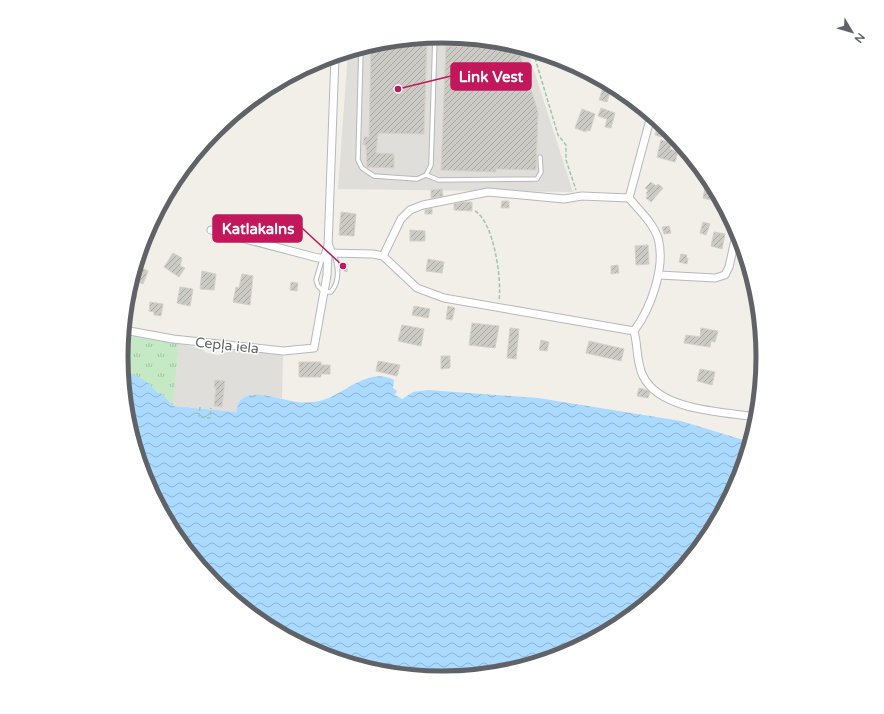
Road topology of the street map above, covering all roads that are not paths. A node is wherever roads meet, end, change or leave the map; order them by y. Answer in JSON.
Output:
{"nodes":[{"id":1,"x":435,"y":43,"type":"edge"},
{"id":2,"x":361,"y":54,"type":"edge"},
{"id":3,"x":335,"y":62,"type":"edge"},
{"id":4,"x":650,"y":122,"type":"edge"},
{"id":5,"x":540,"y":157,"type":"dead end"},
{"id":6,"x":426,"y":175,"type":"junction"},
{"id":7,"x":629,"y":198,"type":"junction"},
{"id":8,"x":212,"y":230,"type":"dead end"},
{"id":9,"x":735,"y":244,"type":"edge"},
{"id":10,"x":328,"y":256,"type":"junction"},
{"id":11,"x":383,"y":256,"type":"junction"},
{"id":12,"x":659,"y":275,"type":"junction"},
{"id":13,"x":324,"y":292,"type":"junction"},
{"id":14,"x":130,"y":331,"type":"edge"},
{"id":15,"x":634,"y":331,"type":"junction"},
{"id":16,"x":750,"y":416,"type":"edge"}],
"edges":[{"from":1,"to":6,"type":"lane"},
{"from":2,"to":6,"type":"lane"},
{"from":3,"to":10,"type":"street"},
{"from":4,"to":7,"type":"street"},
{"from":5,"to":6,"type":"lane"},
{"from":7,"to":11,"type":"street"},
{"from":7,"to":12,"type":"street"},
{"from":8,"to":10,"type":"street"},
{"from":9,"to":12,"type":"street"},
{"from":10,"to":11,"type":"street"},
{"from":10,"to":13,"type":"street"},
{"from":10,"to":13,"type":"lane"},
{"from":11,"to":15,"type":"street"},
{"from":12,"to":15,"type":"street"},
{"from":13,"to":14,"type":"street","name":"Cepļa iela"},
{"from":15,"to":16,"type":"street"}]}
